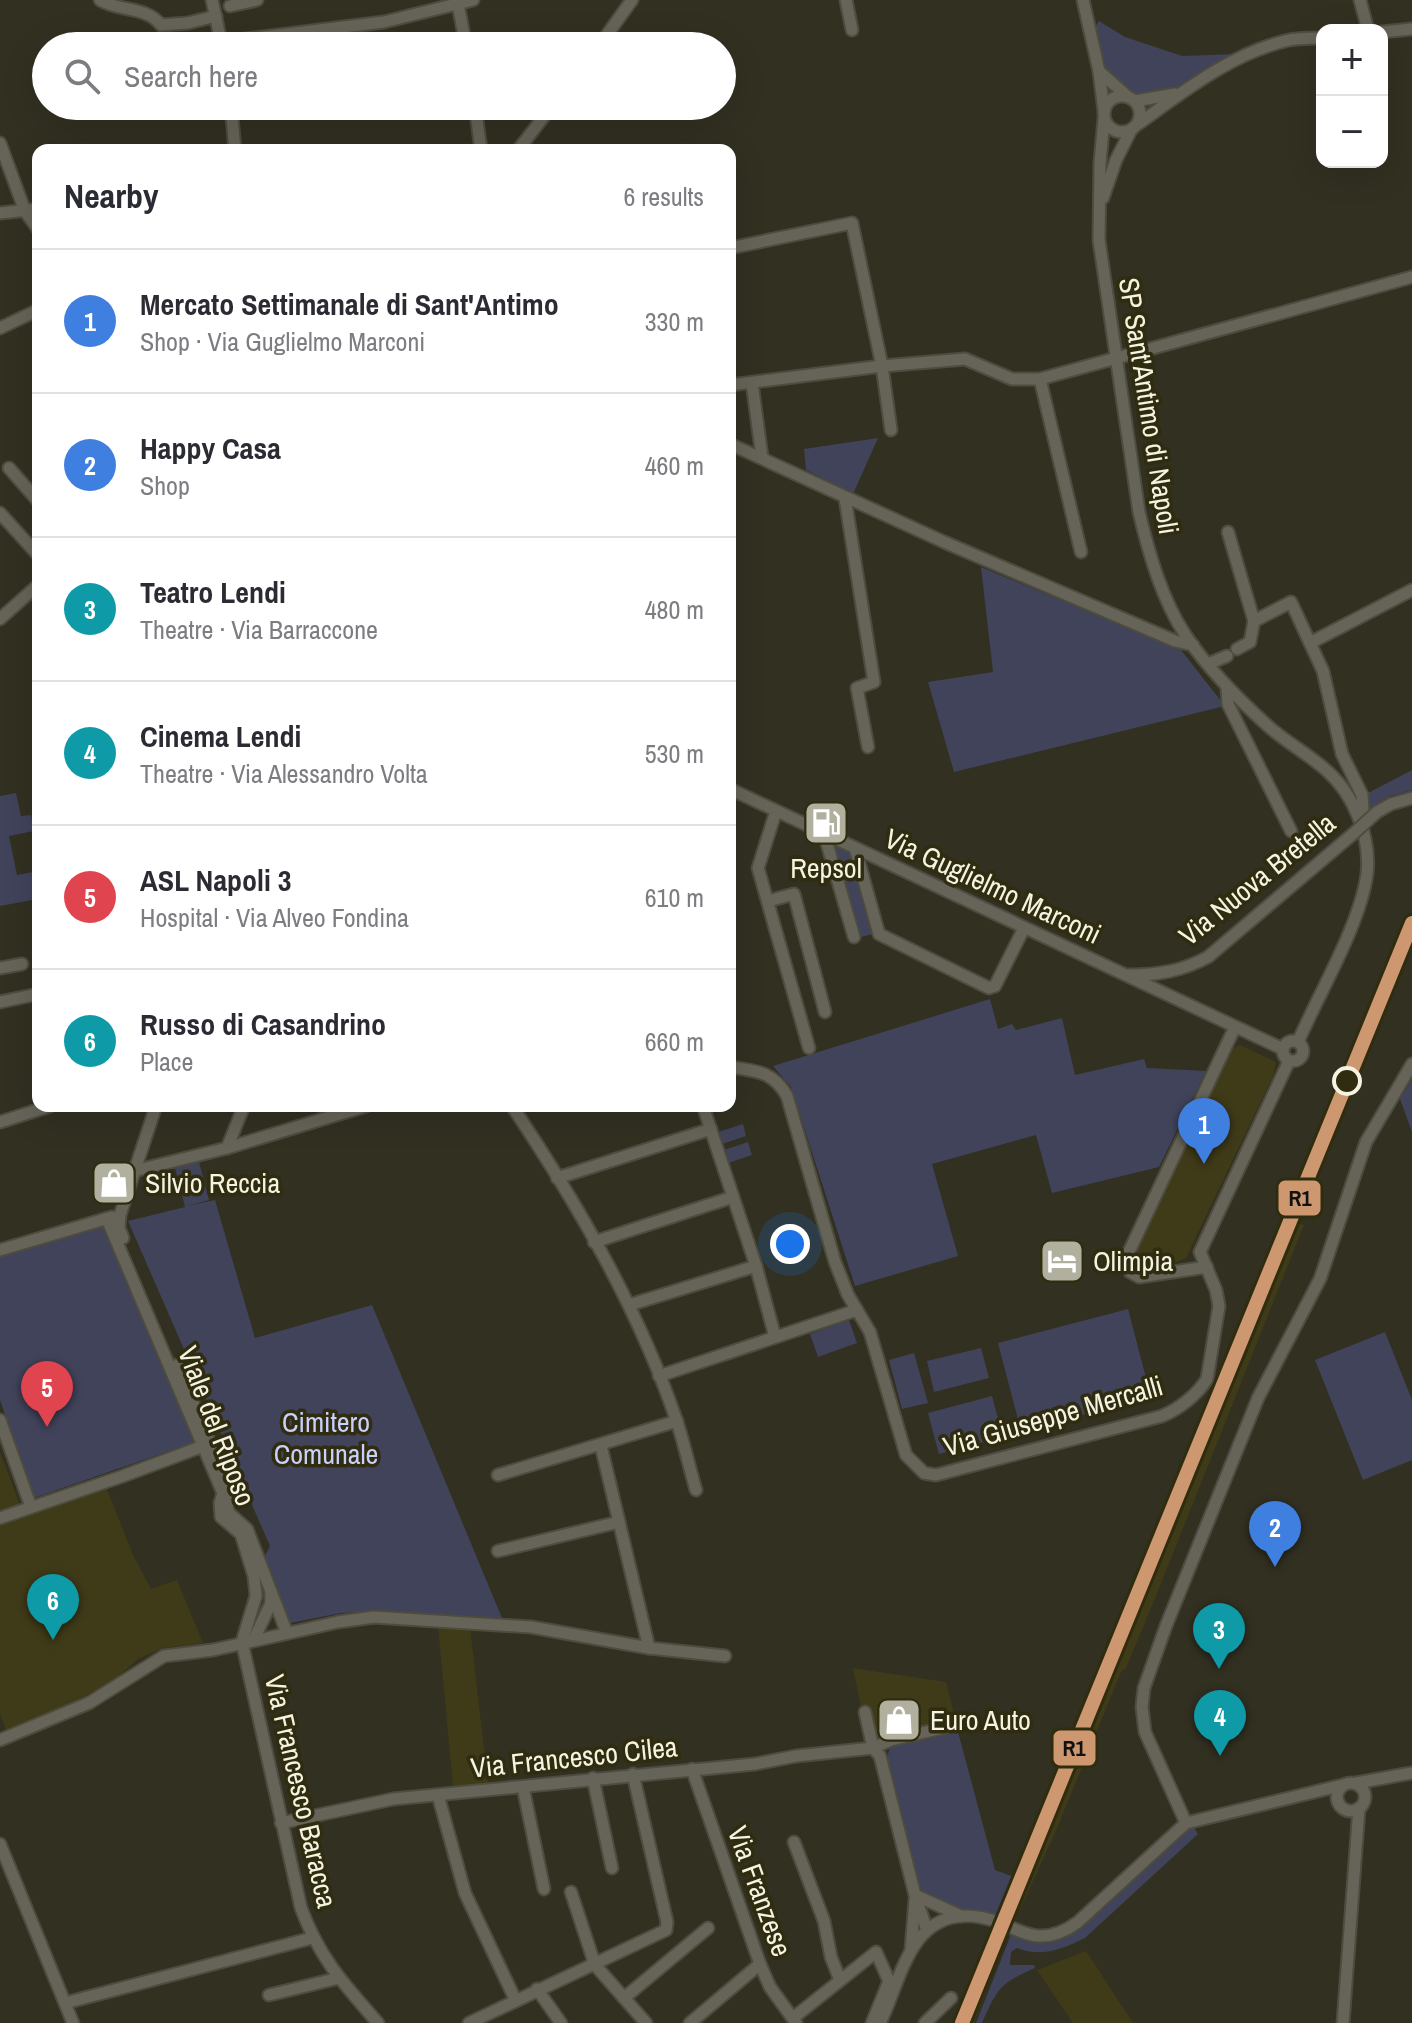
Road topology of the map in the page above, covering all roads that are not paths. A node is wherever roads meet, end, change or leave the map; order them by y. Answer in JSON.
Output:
{"nodes":[{"id":1,"x":100,"y":0,"type":"edge"},
{"id":2,"x":212,"y":0,"type":"edge"},
{"id":3,"x":257,"y":0,"type":"edge"},
{"id":4,"x":473,"y":0,"type":"edge"},
{"id":5,"x":632,"y":0,"type":"edge"},
{"id":6,"x":846,"y":0,"type":"edge"},
{"id":7,"x":1083,"y":0,"type":"edge"},
{"id":8,"x":1360,"y":0,"type":"edge"},
{"id":9,"x":453,"y":3,"type":"edge"},
{"id":10,"x":230,"y":6,"type":"dead end"},
{"id":11,"x":216,"y":16,"type":"junction"},
{"id":12,"x":1366,"y":24,"type":"edge"},
{"id":13,"x":1412,"y":29,"type":"edge"},
{"id":14,"x":852,"y":30,"type":"dead end"},
{"id":15,"x":1388,"y":31,"type":"edge"},
{"id":16,"x":219,"y":32,"type":"edge"},
{"id":17,"x":310,"y":32,"type":"edge"},
{"id":18,"x":462,"y":32,"type":"edge"},
{"id":19,"x":609,"y":32,"type":"edge"},
{"id":20,"x":1316,"y":38,"type":"edge"},
{"id":21,"x":1099,"y":71,"type":"junction"},
{"id":22,"x":1179,"y":92,"type":"junction"},
{"id":23,"x":1131,"y":99,"type":"junction"},
{"id":24,"x":1104,"y":115,"type":"junction"},
{"id":25,"x":232,"y":120,"type":"edge"},
{"id":26,"x":477,"y":120,"type":"edge"},
{"id":27,"x":541,"y":120,"type":"edge"},
{"id":28,"x":1134,"y":127,"type":"junction"},
{"id":29,"x":0,"y":143,"type":"edge"},
{"id":30,"x":234,"y":144,"type":"edge"},
{"id":31,"x":480,"y":144,"type":"edge"},
{"id":32,"x":523,"y":144,"type":"edge"},
{"id":33,"x":32,"y":210,"type":"edge"},
{"id":34,"x":1098,"y":210,"type":"junction"},
{"id":35,"x":25,"y":211,"type":"junction"},
{"id":36,"x":0,"y":213,"type":"edge"},
{"id":37,"x":32,"y":221,"type":"edge"},
{"id":38,"x":736,"y":247,"type":"edge"},
{"id":39,"x":1412,"y":277,"type":"edge"},
{"id":40,"x":32,"y":313,"type":"edge"},
{"id":41,"x":0,"y":328,"type":"edge"},
{"id":42,"x":1115,"y":356,"type":"junction"},
{"id":43,"x":882,"y":366,"type":"junction"},
{"id":44,"x":1040,"y":379,"type":"junction"},
{"id":45,"x":752,"y":383,"type":"junction"},
{"id":46,"x":736,"y":384,"type":"edge"},
{"id":47,"x":891,"y":430,"type":"dead end"},
{"id":48,"x":736,"y":446,"type":"edge"},
{"id":49,"x":762,"y":457,"type":"junction"},
{"id":50,"x":9,"y":468,"type":"dead end"},
{"id":51,"x":32,"y":494,"type":"edge"},
{"id":52,"x":845,"y":498,"type":"junction"},
{"id":53,"x":0,"y":513,"type":"edge"},
{"id":54,"x":1228,"y":532,"type":"dead end"},
{"id":55,"x":32,"y":548,"type":"edge"},
{"id":56,"x":1081,"y":552,"type":"dead end"},
{"id":57,"x":1412,"y":590,"type":"edge"},
{"id":58,"x":32,"y":591,"type":"edge"},
{"id":59,"x":0,"y":619,"type":"edge"},
{"id":60,"x":1254,"y":621,"type":"junction"},
{"id":61,"x":1310,"y":643,"type":"junction"},
{"id":62,"x":1194,"y":645,"type":"junction"},
{"id":63,"x":1208,"y":664,"type":"junction"},
{"id":64,"x":1227,"y":688,"type":"junction"},
{"id":65,"x":868,"y":747,"type":"dead end"},
{"id":66,"x":736,"y":792,"type":"edge"},
{"id":67,"x":1412,"y":798,"type":"edge"},
{"id":68,"x":776,"y":811,"type":"junction"},
{"id":69,"x":1291,"y":831,"type":"dead end"},
{"id":70,"x":824,"y":833,"type":"junction"},
{"id":71,"x":1366,"y":840,"type":"junction"},
{"id":72,"x":855,"y":848,"type":"junction"},
{"id":73,"x":768,"y":901,"type":"junction"},
{"id":74,"x":1024,"y":928,"type":"junction"},
{"id":75,"x":854,"y":937,"type":"dead end"},
{"id":76,"x":22,"y":964,"type":"dead end"},
{"id":77,"x":0,"y":968,"type":"edge"},
{"id":78,"x":1125,"y":975,"type":"junction"},
{"id":79,"x":32,"y":995,"type":"edge"},
{"id":80,"x":0,"y":1002,"type":"edge"},
{"id":81,"x":825,"y":1012,"type":"dead end"},
{"id":82,"x":1235,"y":1027,"type":"junction"},
{"id":83,"x":1298,"y":1042,"type":"junction"},
{"id":84,"x":809,"y":1048,"type":"dead end"},
{"id":85,"x":1283,"y":1049,"type":"junction"},
{"id":86,"x":1289,"y":1061,"type":"junction"},
{"id":87,"x":1412,"y":1064,"type":"edge"},
{"id":88,"x":736,"y":1068,"type":"edge"},
{"id":89,"x":32,"y":1112,"type":"edge"},
{"id":90,"x":154,"y":1112,"type":"edge"},
{"id":91,"x":242,"y":1112,"type":"edge"},
{"id":92,"x":330,"y":1112,"type":"edge"},
{"id":93,"x":346,"y":1112,"type":"edge"},
{"id":94,"x":520,"y":1112,"type":"edge"},
{"id":95,"x":705,"y":1112,"type":"edge"},
{"id":96,"x":327,"y":1118,"type":"junction"},
{"id":97,"x":0,"y":1122,"type":"edge"},
{"id":98,"x":711,"y":1129,"type":"junction"},
{"id":99,"x":227,"y":1148,"type":"junction"},
{"id":100,"x":134,"y":1171,"type":"junction"},
{"id":101,"x":557,"y":1178,"type":"junction"},
{"id":102,"x":733,"y":1197,"type":"junction"},
{"id":103,"x":120,"y":1215,"type":"junction"},
{"id":104,"x":107,"y":1219,"type":"junction"},
{"id":105,"x":594,"y":1242,"type":"junction"},
{"id":106,"x":0,"y":1250,"type":"edge"},
{"id":107,"x":756,"y":1266,"type":"junction"},
{"id":108,"x":1207,"y":1267,"type":"junction"},
{"id":109,"x":629,"y":1305,"type":"junction"},
{"id":110,"x":857,"y":1310,"type":"junction"},
{"id":111,"x":774,"y":1333,"type":"dead end"},
{"id":112,"x":659,"y":1376,"type":"junction"},
{"id":113,"x":0,"y":1420,"type":"edge"},
{"id":114,"x":677,"y":1421,"type":"junction"},
{"id":115,"x":206,"y":1445,"type":"junction"},
{"id":116,"x":601,"y":1446,"type":"junction"},
{"id":117,"x":498,"y":1475,"type":"dead end"},
{"id":118,"x":696,"y":1490,"type":"dead end"},
{"id":119,"x":31,"y":1507,"type":"junction"},
{"id":120,"x":0,"y":1518,"type":"edge"},
{"id":121,"x":619,"y":1522,"type":"junction"},
{"id":122,"x":498,"y":1551,"type":"dead end"},
{"id":123,"x":271,"y":1589,"type":"junction"},
{"id":124,"x":260,"y":1616,"type":"junction"},
{"id":125,"x":287,"y":1633,"type":"junction"},
{"id":126,"x":248,"y":1641,"type":"junction"},
{"id":127,"x":649,"y":1648,"type":"junction"},
{"id":128,"x":725,"y":1656,"type":"dead end"},
{"id":129,"x":865,"y":1712,"type":"dead end"},
{"id":130,"x":952,"y":1726,"type":"dead end"},
{"id":131,"x":0,"y":1740,"type":"edge"},
{"id":132,"x":873,"y":1748,"type":"junction"},
{"id":133,"x":692,"y":1769,"type":"junction"},
{"id":134,"x":633,"y":1774,"type":"junction"},
{"id":135,"x":1407,"y":1774,"type":"edge"},
{"id":136,"x":593,"y":1778,"type":"junction"},
{"id":137,"x":1349,"y":1784,"type":"junction"},
{"id":138,"x":523,"y":1787,"type":"junction"},
{"id":139,"x":1312,"y":1793,"type":"junction"},
{"id":140,"x":438,"y":1795,"type":"junction"},
{"id":141,"x":1365,"y":1796,"type":"junction"},
{"id":142,"x":1337,"y":1800,"type":"junction"},
{"id":143,"x":1353,"y":1809,"type":"junction"},
{"id":144,"x":281,"y":1823,"type":"junction"},
{"id":145,"x":1186,"y":1823,"type":"junction"},
{"id":146,"x":794,"y":1842,"type":"dead end"},
{"id":147,"x":0,"y":1844,"type":"edge"},
{"id":148,"x":612,"y":1868,"type":"dead end"},
{"id":149,"x":544,"y":1889,"type":"dead end"},
{"id":150,"x":571,"y":1892,"type":"dead end"},
{"id":151,"x":915,"y":1895,"type":"junction"},
{"id":152,"x":961,"y":1916,"type":"junction"},
{"id":153,"x":931,"y":1927,"type":"junction"},
{"id":154,"x":708,"y":1928,"type":"dead end"},
{"id":155,"x":312,"y":1938,"type":"junction"},
{"id":156,"x":911,"y":1951,"type":"junction"},
{"id":157,"x":760,"y":1964,"type":"junction"},
{"id":158,"x":595,"y":1965,"type":"junction"},
{"id":159,"x":339,"y":1978,"type":"junction"},
{"id":160,"x":840,"y":1980,"type":"junction"},
{"id":161,"x":537,"y":1989,"type":"junction"},
{"id":162,"x":269,"y":1995,"type":"dead end"},
{"id":163,"x":624,"y":1998,"type":"junction"},
{"id":164,"x":951,"y":1998,"type":"dead end"},
{"id":165,"x":516,"y":2001,"type":"junction"},
{"id":166,"x":65,"y":2003,"type":"junction"},
{"id":167,"x":794,"y":2021,"type":"edge"},
{"id":168,"x":73,"y":2023,"type":"edge"},
{"id":169,"x":378,"y":2023,"type":"edge"},
{"id":170,"x":469,"y":2023,"type":"edge"},
{"id":171,"x":561,"y":2023,"type":"edge"},
{"id":172,"x":646,"y":2023,"type":"edge"},
{"id":173,"x":690,"y":2023,"type":"edge"},
{"id":174,"x":872,"y":2023,"type":"edge"},
{"id":175,"x":880,"y":2023,"type":"edge"},
{"id":176,"x":925,"y":2023,"type":"edge"},
{"id":177,"x":1343,"y":2023,"type":"edge"}],
"edges":[{"from":1,"to":11,"type":"street"},
{"from":2,"to":11,"type":"street"},
{"from":3,"to":10,"type":"street"},
{"from":4,"to":9,"type":"street"},
{"from":5,"to":19,"type":"street"},
{"from":6,"to":14,"type":"street"},
{"from":7,"to":21,"type":"street","name":"SP Sant'Antimo di Napoli"},
{"from":8,"to":12,"type":"street"},
{"from":9,"to":17,"type":"street"},
{"from":9,"to":18,"type":"street"},
{"from":11,"to":16,"type":"street"},
{"from":13,"to":15,"type":"street"},
{"from":20,"to":22,"type":"street"},
{"from":21,"to":23,"type":"street"},
{"from":21,"to":24,"type":"street","name":"SP Sant'Antimo di Napoli"},
{"from":22,"to":23,"type":"street"},
{"from":22,"to":28,"type":"street"},
{"from":23,"to":24,"type":"street"},
{"from":23,"to":28,"type":"street"},
{"from":24,"to":28,"type":"street"},
{"from":24,"to":34,"type":"street","name":"SP Sant'Antimo di Napoli"},
{"from":25,"to":30,"type":"street"},
{"from":26,"to":31,"type":"street"},
{"from":27,"to":32,"type":"street"},
{"from":28,"to":34,"type":"street","name":"SP Sant'Antimo di Napoli"},
{"from":29,"to":35,"type":"street"},
{"from":33,"to":35,"type":"street"},
{"from":34,"to":42,"type":"street","name":"SP Sant'Antimo di Napoli"},
{"from":35,"to":36,"type":"street"},
{"from":35,"to":37,"type":"street"},
{"from":38,"to":43,"type":"street"},
{"from":39,"to":42,"type":"street"},
{"from":40,"to":41,"type":"street"},
{"from":42,"to":44,"type":"street"},
{"from":42,"to":62,"type":"street","name":"SP Sant'Antimo di Napoli"},
{"from":43,"to":44,"type":"street"},
{"from":43,"to":45,"type":"street"},
{"from":43,"to":47,"type":"street"},
{"from":44,"to":56,"type":"street"},
{"from":45,"to":46,"type":"street"},
{"from":45,"to":49,"type":"street"},
{"from":48,"to":49,"type":"street"},
{"from":49,"to":52,"type":"street"},
{"from":50,"to":51,"type":"street"},
{"from":52,"to":62,"type":"street"},
{"from":52,"to":65,"type":"street"},
{"from":53,"to":55,"type":"street"},
{"from":54,"to":60,"type":"street"},
{"from":57,"to":61,"type":"street"},
{"from":58,"to":59,"type":"street"},
{"from":60,"to":61,"type":"street"},
{"from":60,"to":63,"type":"street"},
{"from":61,"to":71,"type":"street"},
{"from":62,"to":63,"type":"street","name":"SP Sant'Antimo di Napoli"},
{"from":63,"to":64,"type":"street","name":"SP Sant'Antimo di Napoli"},
{"from":64,"to":69,"type":"street"},
{"from":64,"to":71,"type":"street","name":"SP Sant'Antimo di Napoli"},
{"from":66,"to":68,"type":"street","name":"Via Guglielmo Marconi"},
{"from":67,"to":78,"type":"street","name":"Via Nuova Bretella","bridge":true},
{"from":68,"to":70,"type":"street","name":"Via Guglielmo Marconi"},
{"from":68,"to":73,"type":"street"},
{"from":70,"to":72,"type":"street","name":"Via Guglielmo Marconi"},
{"from":70,"to":75,"type":"street"},
{"from":71,"to":83,"type":"street","name":"SP Sant'Antimo di Napoli"},
{"from":72,"to":74,"type":"street","name":"Via Guglielmo Marconi"},
{"from":72,"to":74,"type":"street"},
{"from":73,"to":81,"type":"street"},
{"from":73,"to":84,"type":"street"},
{"from":74,"to":78,"type":"street","name":"Via Guglielmo Marconi"},
{"from":76,"to":77,"type":"street"},
{"from":78,"to":82,"type":"street","name":"Via Guglielmo Marconi"},
{"from":79,"to":80,"type":"street"},
{"from":82,"to":85,"type":"street","name":"Via Guglielmo Marconi"},
{"from":82,"to":108,"type":"street"},
{"from":83,"to":85,"type":"street"},
{"from":83,"to":86,"type":"street"},
{"from":85,"to":86,"type":"street"},
{"from":86,"to":108,"type":"street"},
{"from":87,"to":145,"type":"street"},
{"from":88,"to":110,"type":"street","name":"Via Giuseppe Mercalli"},
{"from":89,"to":97,"type":"street"},
{"from":90,"to":100,"type":"street"},
{"from":91,"to":99,"type":"street"},
{"from":92,"to":96,"type":"street"},
{"from":93,"to":96,"type":"street"},
{"from":94,"to":101,"type":"street"},
{"from":95,"to":98,"type":"street"},
{"from":96,"to":99,"type":"street"},
{"from":98,"to":101,"type":"street"},
{"from":98,"to":102,"type":"street"},
{"from":99,"to":100,"type":"street"},
{"from":100,"to":103,"type":"street"},
{"from":101,"to":105,"type":"street"},
{"from":102,"to":105,"type":"street"},
{"from":102,"to":107,"type":"street"},
{"from":103,"to":104,"type":"street"},
{"from":103,"to":115,"type":"street","name":"Viale del Riposo"},
{"from":104,"to":106,"type":"street"},
{"from":104,"to":115,"type":"street","name":"Viale del Riposo"},
{"from":105,"to":109,"type":"street"},
{"from":107,"to":109,"type":"street"},
{"from":107,"to":111,"type":"street"},
{"from":108,"to":110,"type":"street","name":"Via Giuseppe Mercalli"},
{"from":109,"to":112,"type":"street"},
{"from":110,"to":112,"type":"street"},
{"from":112,"to":114,"type":"street"},
{"from":113,"to":119,"type":"street"},
{"from":114,"to":116,"type":"street"},
{"from":114,"to":118,"type":"street"},
{"from":115,"to":119,"type":"street"},
{"from":115,"to":123,"type":"street","name":"Viale del Riposo"},
{"from":115,"to":124,"type":"street","name":"Viale del Riposo"},
{"from":116,"to":117,"type":"street"},
{"from":116,"to":121,"type":"street"},
{"from":119,"to":120,"type":"street"},
{"from":121,"to":122,"type":"street"},
{"from":121,"to":127,"type":"street"},
{"from":123,"to":124,"type":"street"},
{"from":123,"to":125,"type":"street","name":"Viale del Riposo"},
{"from":124,"to":125,"type":"street","name":"Viale del Riposo"},
{"from":124,"to":126,"type":"street"},
{"from":125,"to":126,"type":"street"},
{"from":125,"to":127,"type":"street"},
{"from":126,"to":131,"type":"street"},
{"from":126,"to":144,"type":"street","name":"Via Francesco Baracca"},
{"from":127,"to":128,"type":"street"},
{"from":129,"to":132,"type":"street"},
{"from":130,"to":132,"type":"street","name":"Via Francesco Cilea"},
{"from":132,"to":133,"type":"street","name":"Via Francesco Cilea"},
{"from":132,"to":151,"type":"street"},
{"from":133,"to":134,"type":"street","name":"Via Francesco Cilea"},
{"from":133,"to":157,"type":"street","name":"Via Franzese"},
{"from":134,"to":136,"type":"street","name":"Via Francesco Cilea"},
{"from":134,"to":158,"type":"street"},
{"from":135,"to":137,"type":"street"},
{"from":135,"to":141,"type":"street"},
{"from":136,"to":138,"type":"street","name":"Via Francesco Cilea"},
{"from":136,"to":148,"type":"street"},
{"from":137,"to":139,"type":"street"},
{"from":137,"to":141,"type":"street"},
{"from":137,"to":142,"type":"street"},
{"from":138,"to":140,"type":"street","name":"Via Francesco Cilea"},
{"from":138,"to":149,"type":"street"},
{"from":139,"to":142,"type":"street"},
{"from":139,"to":145,"type":"street"},
{"from":140,"to":144,"type":"street","name":"Via Francesco Cilea"},
{"from":140,"to":165,"type":"street"},
{"from":141,"to":143,"type":"street"},
{"from":142,"to":143,"type":"street"},
{"from":143,"to":177,"type":"street"},
{"from":144,"to":155,"type":"street","name":"Via Francesco Baracca"},
{"from":145,"to":152,"type":"street"},
{"from":146,"to":160,"type":"street"},
{"from":147,"to":166,"type":"street"},
{"from":150,"to":158,"type":"street"},
{"from":151,"to":152,"type":"street"},
{"from":151,"to":153,"type":"street"},
{"from":151,"to":156,"type":"street"},
{"from":152,"to":153,"type":"street"},
{"from":153,"to":156,"type":"street"},
{"from":154,"to":163,"type":"street"},
{"from":155,"to":159,"type":"street","name":"Via Francesco Baracca"},
{"from":155,"to":166,"type":"street"},
{"from":156,"to":175,"type":"street"},
{"from":157,"to":167,"type":"street","name":"Via Franzese"},
{"from":157,"to":173,"type":"street"},
{"from":158,"to":161,"type":"street"},
{"from":158,"to":163,"type":"street"},
{"from":159,"to":162,"type":"street"},
{"from":159,"to":169,"type":"street","name":"Via Francesco Baracca"},
{"from":160,"to":167,"type":"street"},
{"from":160,"to":174,"type":"street"},
{"from":161,"to":165,"type":"street"},
{"from":161,"to":171,"type":"street"},
{"from":163,"to":172,"type":"street"},
{"from":164,"to":176,"type":"street"},
{"from":165,"to":170,"type":"street"},
{"from":166,"to":168,"type":"street"}]}
